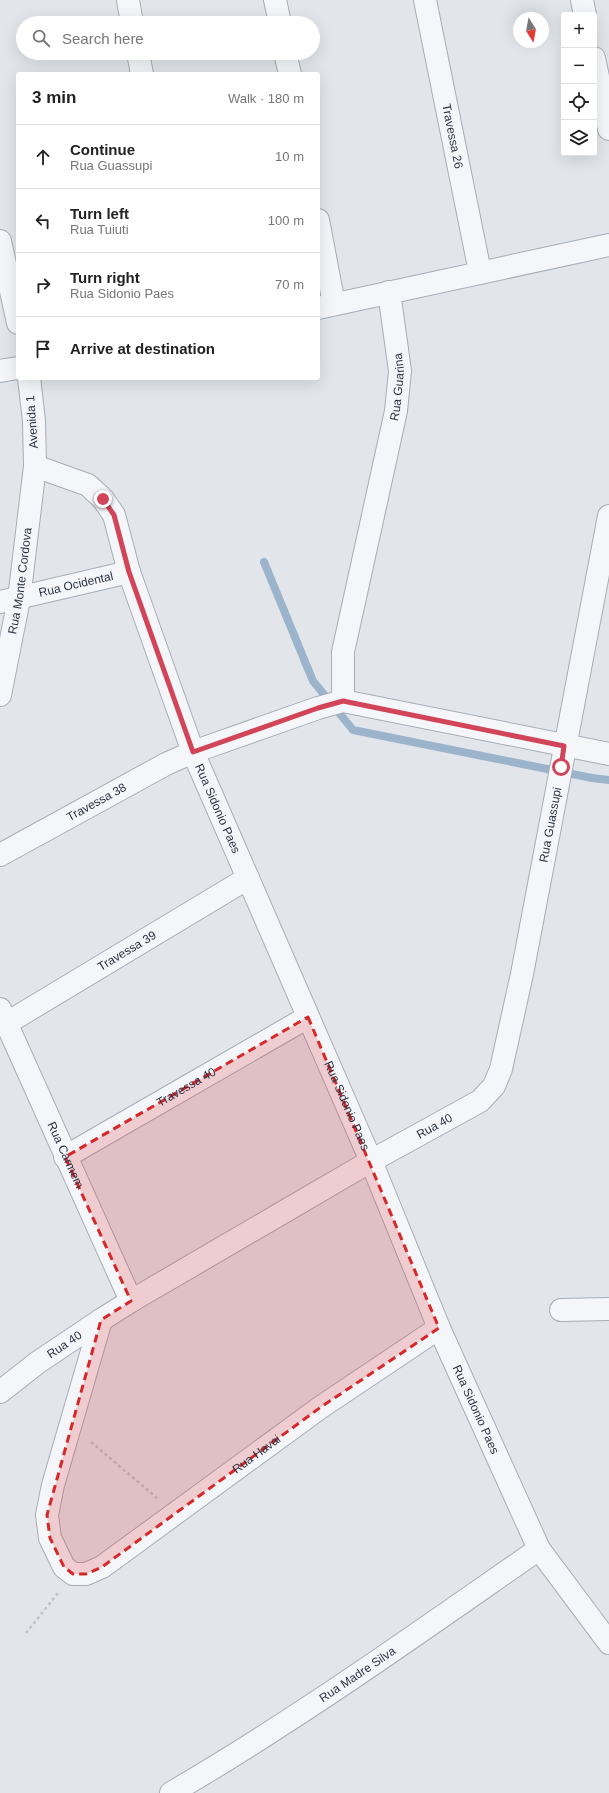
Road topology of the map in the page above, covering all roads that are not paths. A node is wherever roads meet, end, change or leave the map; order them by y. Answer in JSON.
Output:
{"nodes":[{"id":1,"x":128,"y":0,"type":"edge"},
{"id":2,"x":275,"y":0,"type":"edge"},
{"id":3,"x":425,"y":0,"type":"edge"},
{"id":4,"x":582,"y":0,"type":"edge"},
{"id":5,"x":584,"y":12,"type":"edge"},
{"id":6,"x":131,"y":16,"type":"edge"},
{"id":7,"x":278,"y":16,"type":"edge"},
{"id":8,"x":139,"y":60,"type":"edge"},
{"id":9,"x":287,"y":60,"type":"edge"},
{"id":10,"x":142,"y":72,"type":"edge"},
{"id":11,"x":290,"y":72,"type":"edge"},
{"id":12,"x":597,"y":72,"type":"edge"},
{"id":13,"x":609,"y":129,"type":"edge"},
{"id":14,"x":0,"y":241,"type":"edge"},
{"id":15,"x":320,"y":242,"type":"edge"},
{"id":16,"x":609,"y":245,"type":"edge"},
{"id":17,"x":480,"y":272,"type":"junction"},
{"id":18,"x":389,"y":292,"type":"junction"},
{"id":19,"x":326,"y":306,"type":"edge"},
{"id":20,"x":16,"y":314,"type":"edge"},
{"id":21,"x":16,"y":368,"type":"edge"},
{"id":22,"x":0,"y":371,"type":"edge"},
{"id":23,"x":29,"y":380,"type":"edge"},
{"id":24,"x":35,"y":466,"type":"junction"},
{"id":25,"x":609,"y":516,"type":"edge"},
{"id":26,"x":129,"y":572,"type":"junction"},
{"id":27,"x":10,"y":600,"type":"edge"},
{"id":28,"x":0,"y":695,"type":"edge"},
{"id":29,"x":332,"y":704,"type":"junction"},
{"id":30,"x":193,"y":752,"type":"junction"},
{"id":31,"x":609,"y":754,"type":"edge"},
{"id":32,"x":563,"y":757,"type":"junction"},
{"id":33,"x":0,"y":855,"type":"edge"},
{"id":34,"x":248,"y":878,"type":"junction"},
{"id":35,"x":3,"y":1016,"type":"edge"},
{"id":36,"x":308,"y":1017,"type":"junction"},
{"id":37,"x":494,"y":1086,"type":"joint"},
{"id":38,"x":65,"y":1157,"type":"junction"},
{"id":39,"x":371,"y":1161,"type":"junction"},
{"id":40,"x":131,"y":1301,"type":"junction"},
{"id":41,"x":609,"y":1309,"type":"edge"},
{"id":42,"x":561,"y":1310,"type":"dead end"},
{"id":43,"x":101,"y":1320,"type":"junction"},
{"id":44,"x":440,"y":1328,"type":"junction"},
{"id":45,"x":0,"y":1392,"type":"edge"},
{"id":46,"x":539,"y":1549,"type":"junction"},
{"id":47,"x":609,"y":1643,"type":"edge"},
{"id":48,"x":171,"y":1793,"type":"edge"}],
"edges":[{"from":1,"to":6,"type":"street"},
{"from":2,"to":7,"type":"street"},
{"from":3,"to":17,"type":"street","name":"Travessa 26"},
{"from":4,"to":5,"type":"street"},
{"from":8,"to":10,"type":"street"},
{"from":9,"to":11,"type":"street"},
{"from":12,"to":13,"type":"street"},
{"from":14,"to":20,"type":"street"},
{"from":15,"to":19,"type":"street"},
{"from":16,"to":17,"type":"street"},
{"from":17,"to":18,"type":"street"},
{"from":18,"to":19,"type":"street"},
{"from":18,"to":29,"type":"street","name":"Rua Guarina"},
{"from":21,"to":22,"type":"street"},
{"from":23,"to":24,"type":"street","name":"Avenida 1"},
{"from":24,"to":26,"type":"street","name":"Rua Sidonio Paes"},
{"from":24,"to":27,"type":"street","name":"Rua Monte Cordova"},
{"from":25,"to":32,"type":"street","name":"Rua Guassupi"},
{"from":26,"to":27,"type":"street","name":"Rua Ocidental"},
{"from":26,"to":30,"type":"street","name":"Rua Sidonio Paes"},
{"from":27,"to":28,"type":"street","name":"Rua Monte Cordova"},
{"from":29,"to":30,"type":"street","name":"Travessa 38"},
{"from":29,"to":32,"type":"street"},
{"from":30,"to":33,"type":"street","name":"Travessa 38"},
{"from":30,"to":34,"type":"street","name":"Rua Sidonio Paes"},
{"from":31,"to":32,"type":"street"},
{"from":32,"to":37,"type":"street","name":"Rua Guassupi"},
{"from":34,"to":35,"type":"street","name":"Travessa 39"},
{"from":34,"to":36,"type":"street","name":"Rua Sidonio Paes"},
{"from":35,"to":38,"type":"street","name":"Rua Carmem"},
{"from":36,"to":38,"type":"street","name":"Travessa 40"},
{"from":36,"to":39,"type":"street","name":"Rua Sidonio Paes"},
{"from":37,"to":39,"type":"street","name":"Rua 40"},
{"from":38,"to":40,"type":"street","name":"Rua Carmem"},
{"from":39,"to":40,"type":"street","name":"Rua Sidonio Paes"},
{"from":39,"to":44,"type":"street","name":"Rua Sidonio Paes"},
{"from":40,"to":43,"type":"street","name":"Rua 40"},
{"from":41,"to":42,"type":"street"},
{"from":43,"to":44,"type":"street","name":"Rua Havai"},
{"from":43,"to":45,"type":"street","name":"Rua 40"},
{"from":44,"to":46,"type":"street","name":"Rua Sidonio Paes"},
{"from":46,"to":47,"type":"street","name":"Rua Sidonio Paes"},
{"from":46,"to":48,"type":"street","name":"Rua Madre Silva"}]}
